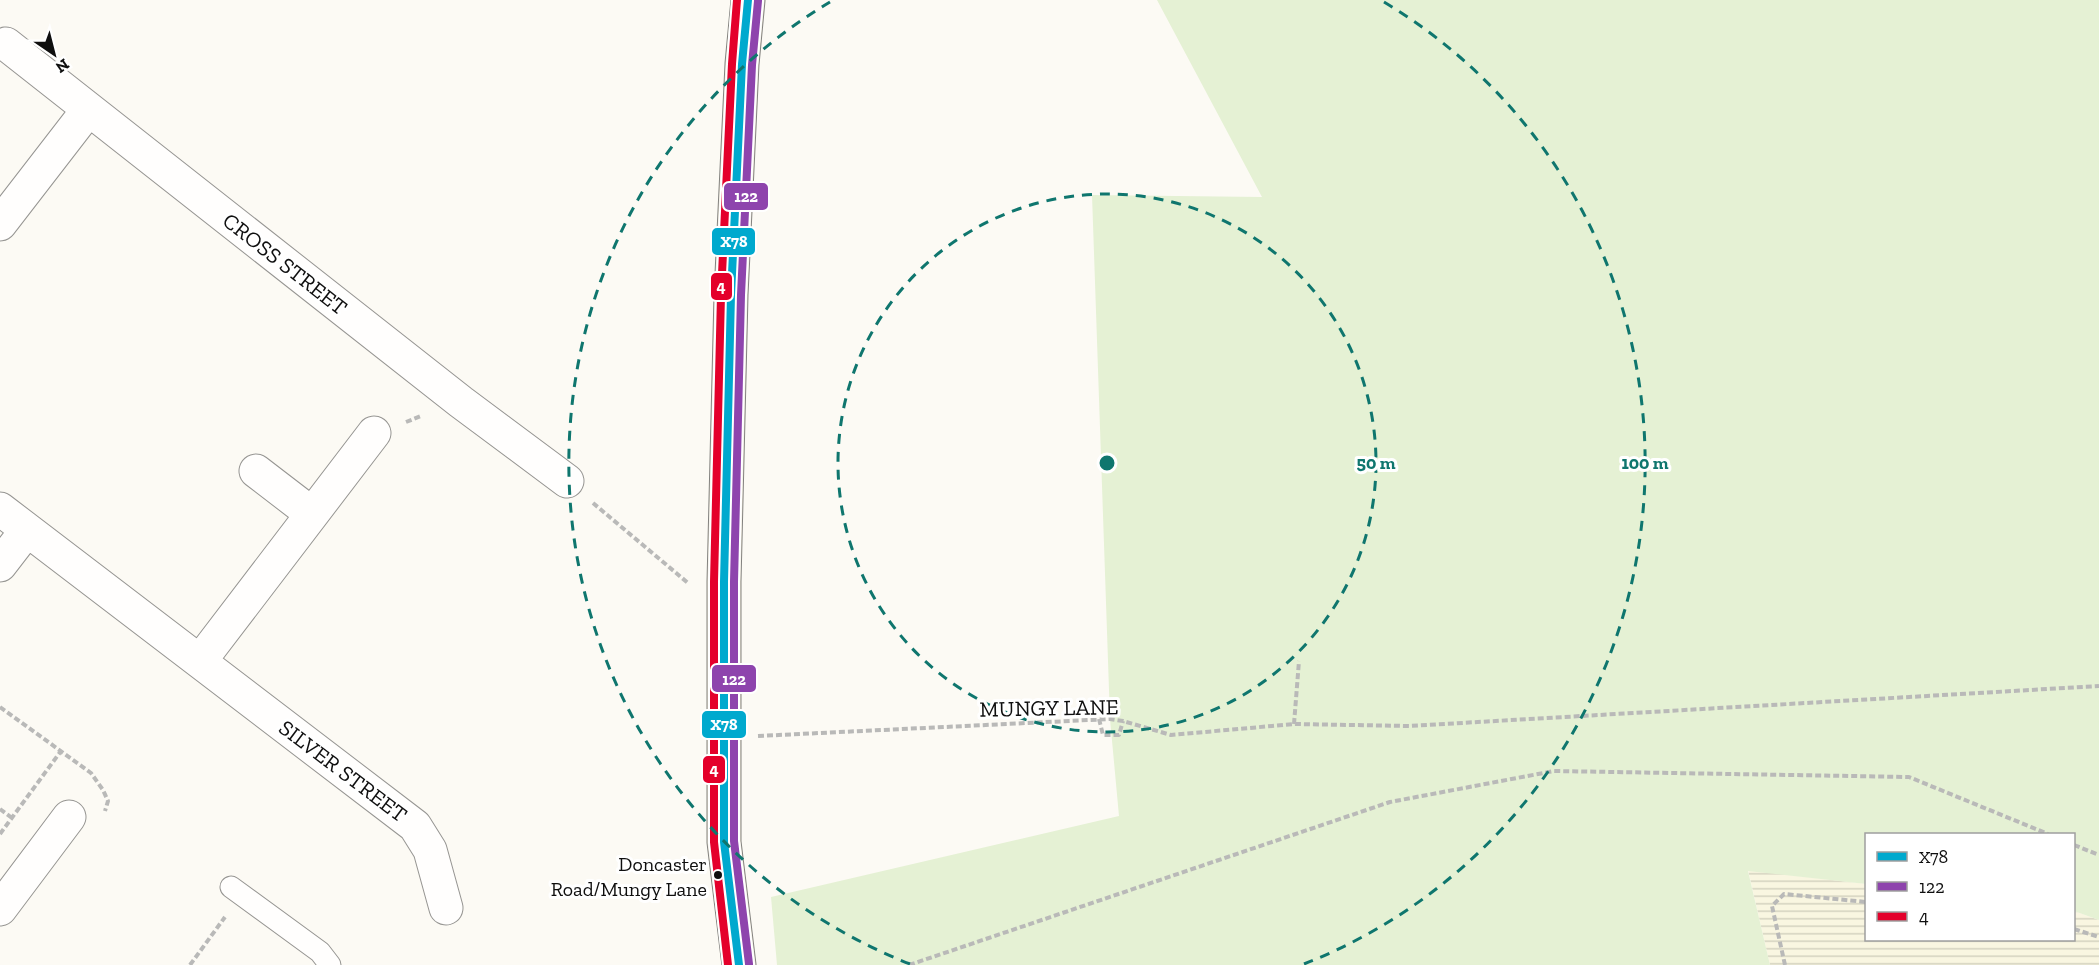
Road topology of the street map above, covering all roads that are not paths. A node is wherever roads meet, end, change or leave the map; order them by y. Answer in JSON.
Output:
{"nodes":[{"id":1,"x":748,"y":0,"type":"edge"},
{"id":2,"x":6,"y":44,"type":"dead end"},
{"id":3,"x":88,"y":110,"type":"junction"},
{"id":4,"x":0,"y":224,"type":"edge"},
{"id":5,"x":374,"y":433,"type":"road end"},
{"id":6,"x":256,"y":471,"type":"dead end"},
{"id":7,"x":567,"y":481,"type":"road end"},
{"id":8,"x":0,"y":509,"type":"edge"},
{"id":9,"x":312,"y":514,"type":"junction"},
{"id":10,"x":27,"y":530,"type":"junction"},
{"id":11,"x":0,"y":565,"type":"edge"},
{"id":12,"x":200,"y":662,"type":"junction"},
{"id":13,"x":69,"y":817,"type":"road end"},
{"id":14,"x":236,"y":891,"type":"road end"},
{"id":15,"x":446,"y":908,"type":"dead end"},
{"id":16,"x":0,"y":909,"type":"edge"},
{"id":17,"x":738,"y":953,"type":"edge"},
{"id":18,"x":330,"y":965,"type":"edge"}],
"edges":[{"from":1,"to":17,"type":"main road"},
{"from":2,"to":3,"type":"street","name":"CROSS STREET"},
{"from":3,"to":4,"type":"street"},
{"from":3,"to":7,"type":"street","name":"CROSS STREET"},
{"from":5,"to":9,"type":"street"},
{"from":6,"to":9,"type":"street"},
{"from":8,"to":10,"type":"street","name":"SILVER STREET"},
{"from":9,"to":12,"type":"street"},
{"from":10,"to":11,"type":"street"},
{"from":10,"to":12,"type":"street","name":"SILVER STREET"},
{"from":12,"to":15,"type":"street","name":"SILVER STREET"},
{"from":13,"to":16,"type":"street"},
{"from":14,"to":18,"type":"lane"}]}
